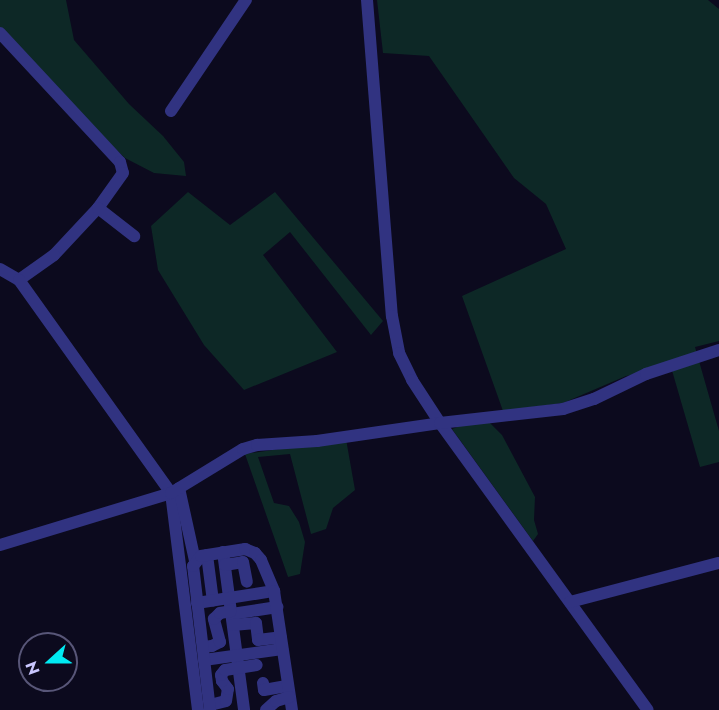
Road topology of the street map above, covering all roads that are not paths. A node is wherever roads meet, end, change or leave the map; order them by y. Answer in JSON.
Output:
{"nodes":[{"id":1,"x":246,"y":0,"type":"edge"},
{"id":2,"x":367,"y":0,"type":"edge"},
{"id":3,"x":0,"y":33,"type":"edge"},
{"id":4,"x":171,"y":111,"type":"dead end"},
{"id":5,"x":98,"y":208,"type":"junction"},
{"id":6,"x":134,"y":236,"type":"dead end"},
{"id":7,"x":0,"y":269,"type":"edge"},
{"id":8,"x":19,"y":280,"type":"junction"},
{"id":9,"x":719,"y":350,"type":"edge"},
{"id":10,"x":440,"y":423,"type":"junction"},
{"id":11,"x":175,"y":490,"type":"junction"},
{"id":12,"x":0,"y":545,"type":"edge"},
{"id":13,"x":207,"y":555,"type":"junction"},
{"id":14,"x":224,"y":559,"type":"junction"},
{"id":15,"x":195,"y":561,"type":"junction"},
{"id":16,"x":719,"y":563,"type":"edge"},
{"id":17,"x":247,"y":582,"type":"dead end"},
{"id":18,"x":274,"y":591,"type":"junction"},
{"id":19,"x":213,"y":601,"type":"junction"},
{"id":20,"x":570,"y":602,"type":"junction"},
{"id":21,"x":197,"y":603,"type":"junction"},
{"id":22,"x":277,"y":607,"type":"junction"},
{"id":23,"x":232,"y":612,"type":"junction"},
{"id":24,"x":282,"y":643,"type":"junction"},
{"id":25,"x":203,"y":654,"type":"junction"},
{"id":26,"x":238,"y":661,"type":"junction"},
{"id":27,"x":257,"y":664,"type":"dead end"},
{"id":28,"x":263,"y":683,"type":"dead end"},
{"id":29,"x":290,"y":698,"type":"edge"},
{"id":30,"x":206,"y":708,"type":"edge"},
{"id":31,"x":244,"y":710,"type":"edge"},
{"id":32,"x":266,"y":710,"type":"edge"},
{"id":33,"x":648,"y":710,"type":"edge"}],
"edges":[{"from":1,"to":4,"type":"street"},
{"from":2,"to":10,"type":"street"},
{"from":3,"to":5,"type":"street"},
{"from":5,"to":6,"type":"street"},
{"from":5,"to":8,"type":"street"},
{"from":7,"to":8,"type":"street"},
{"from":8,"to":11,"type":"street"},
{"from":9,"to":10,"type":"street"},
{"from":10,"to":11,"type":"street"},
{"from":10,"to":20,"type":"street"},
{"from":11,"to":12,"type":"street"},
{"from":11,"to":15,"type":"street"},
{"from":11,"to":30,"type":"street"},
{"from":13,"to":14,"type":"street"},
{"from":13,"to":15,"type":"street"},
{"from":13,"to":19,"type":"street"},
{"from":14,"to":17,"type":"street"},
{"from":14,"to":18,"type":"street"},
{"from":14,"to":23,"type":"street"},
{"from":15,"to":21,"type":"street"},
{"from":16,"to":20,"type":"street"},
{"from":18,"to":22,"type":"street"},
{"from":18,"to":23,"type":"street"},
{"from":19,"to":21,"type":"street"},
{"from":19,"to":23,"type":"street"},
{"from":20,"to":33,"type":"street"},
{"from":21,"to":25,"type":"street"},
{"from":22,"to":23,"type":"street"},
{"from":22,"to":24,"type":"street"},
{"from":23,"to":24,"type":"street"},
{"from":23,"to":25,"type":"street"},
{"from":23,"to":26,"type":"street"},
{"from":24,"to":26,"type":"street"},
{"from":24,"to":29,"type":"street"},
{"from":25,"to":26,"type":"street"},
{"from":25,"to":30,"type":"street"},
{"from":26,"to":27,"type":"street"},
{"from":26,"to":30,"type":"street"},
{"from":26,"to":31,"type":"street"},
{"from":28,"to":29,"type":"street"},
{"from":29,"to":32,"type":"street"}]}
